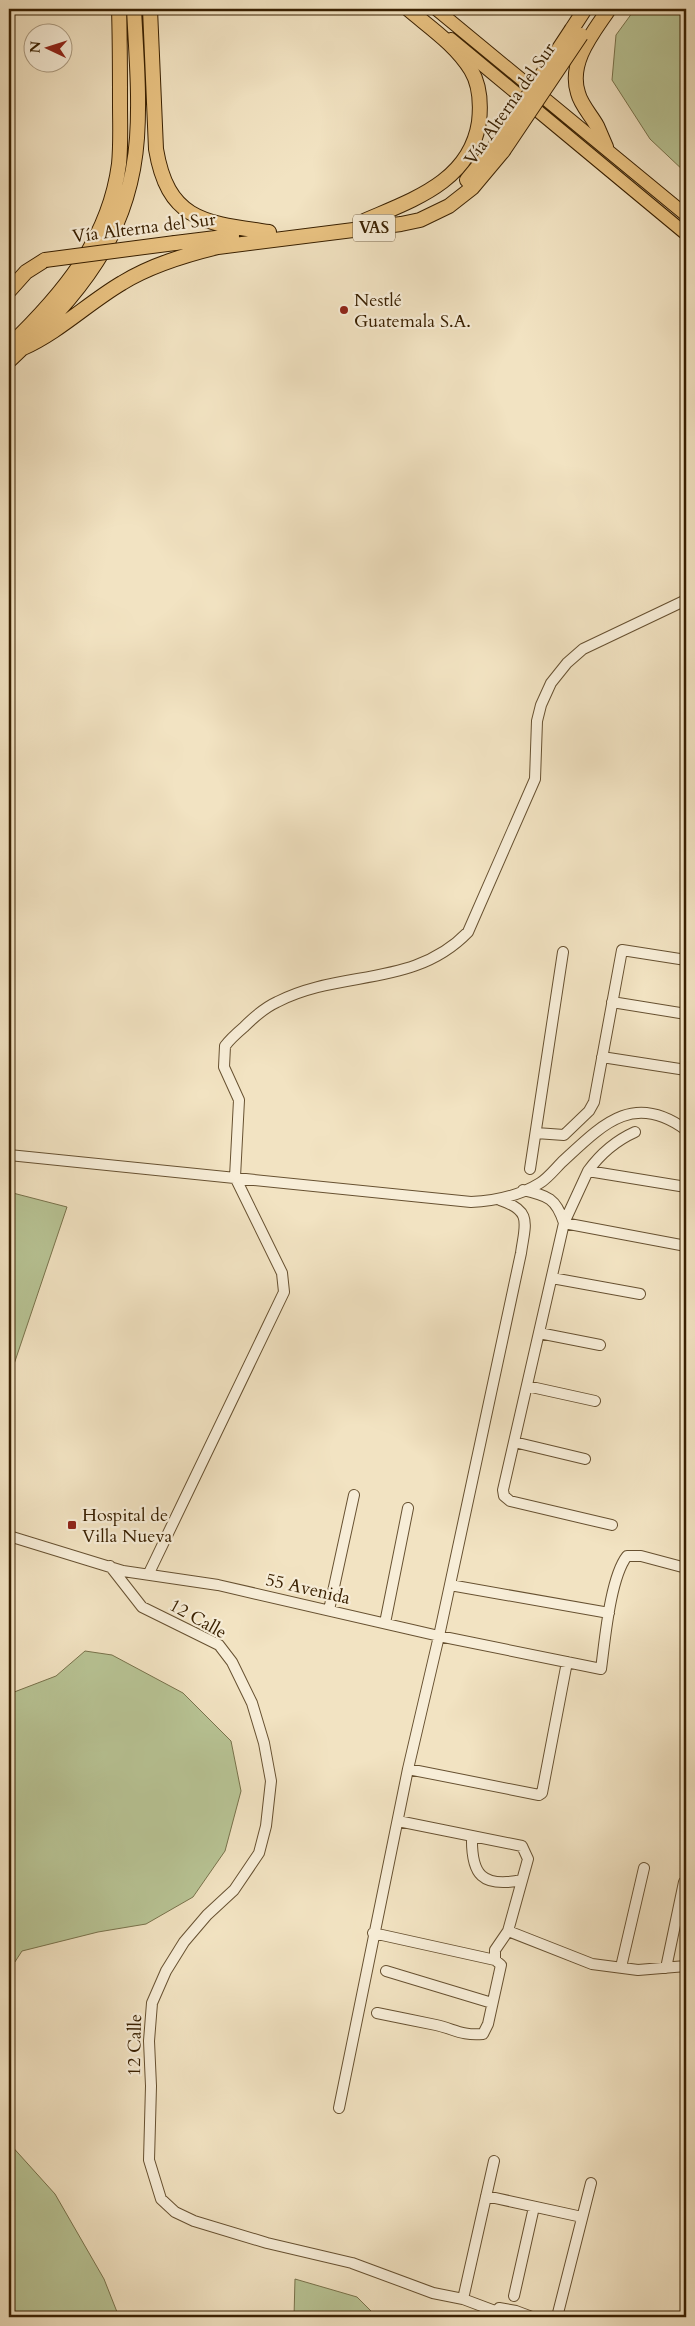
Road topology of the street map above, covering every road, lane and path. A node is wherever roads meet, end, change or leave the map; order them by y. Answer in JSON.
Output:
{"nodes":[{"id":1,"x":119,"y":9,"type":"edge"},
{"id":2,"x":134,"y":9,"type":"edge"},
{"id":3,"x":144,"y":9,"type":"edge"},
{"id":4,"x":150,"y":9,"type":"edge"},
{"id":5,"x":408,"y":9,"type":"edge"},
{"id":6,"x":415,"y":9,"type":"edge"},
{"id":7,"x":436,"y":9,"type":"edge"},
{"id":8,"x":586,"y":9,"type":"edge"},
{"id":9,"x":598,"y":9,"type":"edge"},
{"id":10,"x":608,"y":9,"type":"edge"},
{"id":11,"x":577,"y":32,"type":"junction"},
{"id":12,"x":137,"y":101,"type":"junction"},
{"id":13,"x":606,"y":147,"type":"junction"},
{"id":14,"x":499,"y":148,"type":"junction"},
{"id":15,"x":686,"y":215,"type":"edge"},
{"id":16,"x":364,"y":221,"type":"junction"},
{"id":17,"x":269,"y":232,"type":"junction"},
{"id":18,"x":686,"y":234,"type":"edge"},
{"id":19,"x":9,"y":291,"type":"edge"},
{"id":20,"x":9,"y":346,"type":"edge"},
{"id":21,"x":23,"y":348,"type":"junction"},
{"id":22,"x":9,"y":361,"type":"edge"},
{"id":23,"x":686,"y":600,"type":"edge"},
{"id":24,"x":563,"y":952,"type":"dead end"},
{"id":25,"x":686,"y":960,"type":"edge"},
{"id":26,"x":612,"y":1002,"type":"junction"},
{"id":27,"x":686,"y":1014,"type":"edge"},
{"id":28,"x":602,"y":1057,"type":"junction"},
{"id":29,"x":686,"y":1070,"type":"edge"},
{"id":30,"x":686,"y":1130,"type":"edge"},
{"id":31,"x":636,"y":1132,"type":"dead end"},
{"id":32,"x":536,"y":1133,"type":"junction"},
{"id":33,"x":9,"y":1156,"type":"edge"},
{"id":34,"x":530,"y":1168,"type":"dead end"},
{"id":35,"x":588,"y":1171,"type":"junction"},
{"id":36,"x":235,"y":1177,"type":"junction"},
{"id":37,"x":686,"y":1187,"type":"edge"},
{"id":38,"x":524,"y":1190,"type":"junction"},
{"id":39,"x":500,"y":1200,"type":"junction"},
{"id":40,"x":564,"y":1222,"type":"junction"},
{"id":41,"x":686,"y":1246,"type":"edge"},
{"id":42,"x":552,"y":1278,"type":"junction"},
{"id":43,"x":640,"y":1294,"type":"dead end"},
{"id":44,"x":539,"y":1333,"type":"junction"},
{"id":45,"x":600,"y":1344,"type":"dead end"},
{"id":46,"x":527,"y":1386,"type":"junction"},
{"id":47,"x":595,"y":1401,"type":"dead end"},
{"id":48,"x":514,"y":1442,"type":"junction"},
{"id":49,"x":585,"y":1459,"type":"dead end"},
{"id":50,"x":354,"y":1495,"type":"dead end"},
{"id":51,"x":408,"y":1508,"type":"dead end"},
{"id":52,"x":612,"y":1525,"type":"dead end"},
{"id":53,"x":9,"y":1536,"type":"edge"},
{"id":54,"x":110,"y":1566,"type":"junction"},
{"id":55,"x":686,"y":1568,"type":"edge"},
{"id":56,"x":149,"y":1573,"type":"junction"},
{"id":57,"x":450,"y":1585,"type":"junction"},
{"id":58,"x":329,"y":1610,"type":"junction"},
{"id":59,"x":609,"y":1613,"type":"junction"},
{"id":60,"x":385,"y":1623,"type":"junction"},
{"id":61,"x":439,"y":1636,"type":"junction"},
{"id":62,"x":567,"y":1662,"type":"junction"},
{"id":63,"x":408,"y":1769,"type":"junction"},
{"id":64,"x":398,"y":1821,"type":"junction"},
{"id":65,"x":472,"y":1836,"type":"junction"},
{"id":66,"x":644,"y":1868,"type":"dead end"},
{"id":67,"x":522,"y":1880,"type":"junction"},
{"id":68,"x":684,"y":1882,"type":"dead end"},
{"id":69,"x":508,"y":1931,"type":"junction"},
{"id":70,"x":373,"y":1933,"type":"junction"},
{"id":71,"x":495,"y":1960,"type":"junction"},
{"id":72,"x":686,"y":1966,"type":"edge"},
{"id":73,"x":621,"y":1967,"type":"junction"},
{"id":74,"x":666,"y":1968,"type":"junction"},
{"id":75,"x":386,"y":1971,"type":"dead end"},
{"id":76,"x":492,"y":2003,"type":"junction"},
{"id":77,"x":377,"y":2013,"type":"dead end"},
{"id":78,"x":339,"y":2108,"type":"dead end"},
{"id":79,"x":494,"y":2161,"type":"dead end"},
{"id":80,"x":591,"y":2183,"type":"dead end"},
{"id":81,"x":486,"y":2196,"type":"junction"},
{"id":82,"x":534,"y":2206,"type":"junction"},
{"id":83,"x":582,"y":2217,"type":"junction"},
{"id":84,"x":514,"y":2296,"type":"dead end"},
{"id":85,"x":463,"y":2299,"type":"junction"},
{"id":86,"x":493,"y":2310,"type":"junction"},
{"id":87,"x":511,"y":2317,"type":"edge"},
{"id":88,"x":532,"y":2317,"type":"edge"},
{"id":89,"x":557,"y":2317,"type":"edge"}],
"edges":[{"from":1,"to":20,"type":"highway"},
{"from":2,"to":12,"type":"highway"},
{"from":3,"to":12,"type":"highway"},
{"from":4,"to":17,"type":"highway"},
{"from":5,"to":16,"type":"highway"},
{"from":6,"to":18,"type":"main road"},
{"from":7,"to":13,"type":"main road"},
{"from":8,"to":11,"type":"highway","name":"Vía Alterna del Sur","number":"VAS"},
{"from":9,"to":11,"type":"highway","name":"Vía Alterna del Sur","number":"VAS"},
{"from":10,"to":13,"type":"highway"},
{"from":11,"to":14,"type":"highway","name":"Vía Alterna del Sur","number":"VAS","bridge":true},
{"from":12,"to":21,"type":"highway"},
{"from":13,"to":15,"type":"main road"},
{"from":14,"to":16,"type":"highway","name":"Vía Alterna del Sur","number":"VAS"},
{"from":14,"to":21,"type":"highway","name":"Vía Alterna del Sur","number":"VAS"},
{"from":16,"to":17,"type":"highway","name":"Vía Alterna del Sur","number":"VAS"},
{"from":17,"to":19,"type":"highway","name":"Vía Alterna del Sur","number":"VAS","bridge":true},
{"from":21,"to":22,"type":"highway"},
{"from":23,"to":36,"type":"street"},
{"from":24,"to":32,"type":"street"},
{"from":25,"to":26,"type":"street"},
{"from":26,"to":27,"type":"street"},
{"from":26,"to":28,"type":"street"},
{"from":28,"to":29,"type":"street"},
{"from":28,"to":32,"type":"street"},
{"from":30,"to":38,"type":"street"},
{"from":31,"to":35,"type":"street"},
{"from":32,"to":34,"type":"street"},
{"from":33,"to":36,"type":"street"},
{"from":35,"to":37,"type":"street"},
{"from":35,"to":40,"type":"street"},
{"from":36,"to":39,"type":"street"},
{"from":36,"to":56,"type":"street"},
{"from":38,"to":39,"type":"street"},
{"from":38,"to":40,"type":"street"},
{"from":39,"to":57,"type":"street"},
{"from":40,"to":41,"type":"street"},
{"from":40,"to":42,"type":"street"},
{"from":42,"to":43,"type":"street"},
{"from":42,"to":44,"type":"street"},
{"from":44,"to":45,"type":"street"},
{"from":44,"to":46,"type":"street"},
{"from":46,"to":47,"type":"street"},
{"from":46,"to":48,"type":"street"},
{"from":48,"to":49,"type":"street"},
{"from":48,"to":52,"type":"street"},
{"from":50,"to":58,"type":"street"},
{"from":51,"to":60,"type":"street"},
{"from":53,"to":54,"type":"street","name":"55 Avenida"},
{"from":54,"to":56,"type":"street","name":"55 Avenida"},
{"from":54,"to":85,"type":"street","name":"12 Calle"},
{"from":55,"to":59,"type":"street"},
{"from":56,"to":58,"type":"street","name":"55 Avenida"},
{"from":57,"to":59,"type":"street"},
{"from":57,"to":61,"type":"street"},
{"from":58,"to":60,"type":"street","name":"55 Avenida"},
{"from":59,"to":62,"type":"street","name":"55 Avenida"},
{"from":60,"to":61,"type":"street","name":"55 Avenida"},
{"from":61,"to":62,"type":"street","name":"55 Avenida"},
{"from":61,"to":63,"type":"street"},
{"from":62,"to":63,"type":"street"},
{"from":63,"to":64,"type":"street"},
{"from":64,"to":65,"type":"street"},
{"from":64,"to":70,"type":"street"},
{"from":65,"to":67,"type":"street"},
{"from":65,"to":67,"type":"street"},
{"from":66,"to":73,"type":"street"},
{"from":67,"to":69,"type":"street"},
{"from":68,"to":74,"type":"street"},
{"from":69,"to":71,"type":"street"},
{"from":69,"to":73,"type":"street"},
{"from":70,"to":71,"type":"street"},
{"from":70,"to":78,"type":"street"},
{"from":71,"to":76,"type":"street"},
{"from":72,"to":74,"type":"street"},
{"from":73,"to":74,"type":"street"},
{"from":75,"to":76,"type":"street"},
{"from":76,"to":77,"type":"street"},
{"from":79,"to":81,"type":"street"},
{"from":80,"to":83,"type":"street"},
{"from":81,"to":82,"type":"street"},
{"from":81,"to":85,"type":"street"},
{"from":82,"to":83,"type":"street"},
{"from":82,"to":84,"type":"street"},
{"from":83,"to":89,"type":"street"},
{"from":85,"to":86,"type":"street","name":"12 Calle"},
{"from":86,"to":87,"type":"street","name":"12 Calle"},
{"from":86,"to":88,"type":"street"}]}
